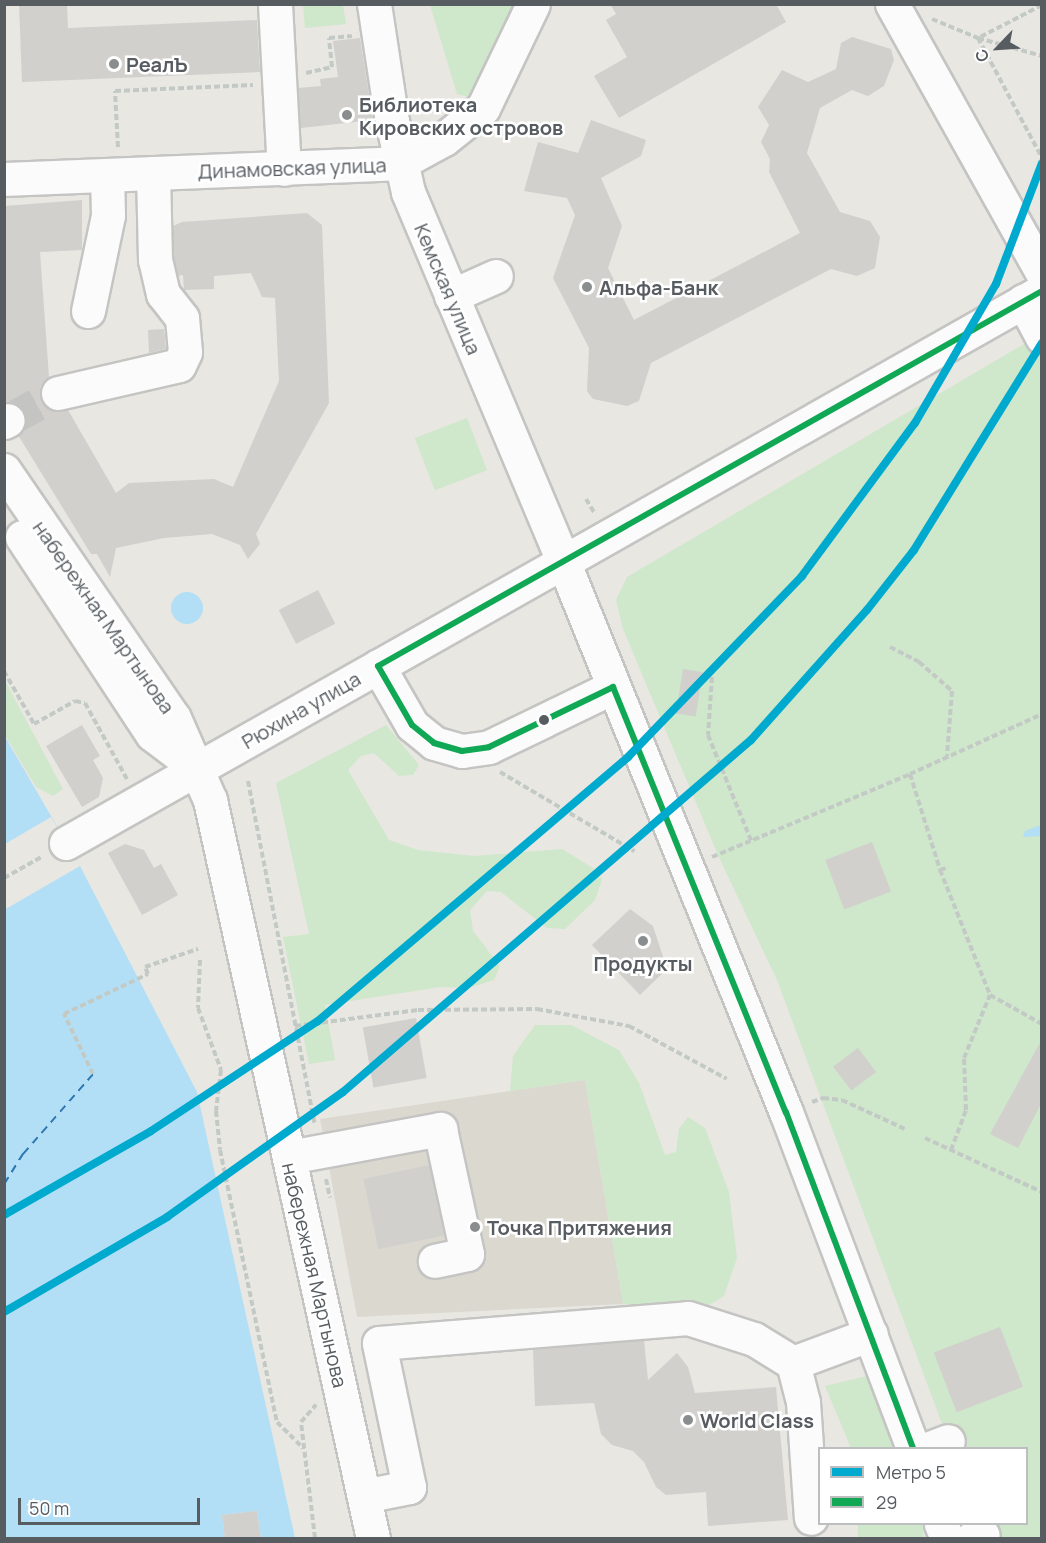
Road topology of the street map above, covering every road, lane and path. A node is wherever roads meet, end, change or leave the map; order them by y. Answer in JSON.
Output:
{"nodes":[{"id":1,"x":275,"y":4,"type":"edge"},
{"id":2,"x":532,"y":4,"type":"edge"},
{"id":3,"x":892,"y":4,"type":"edge"},
{"id":4,"x":1041,"y":4,"type":"edge"},
{"id":5,"x":928,"y":17,"type":"dead end"},
{"id":6,"x":369,"y":19,"type":"edge"},
{"id":7,"x":978,"y":38,"type":"junction"},
{"id":8,"x":1041,"y":56,"type":"edge"},
{"id":9,"x":332,"y":68,"type":"dead end"},
{"id":10,"x":278,"y":84,"type":"junction"},
{"id":11,"x":1041,"y":158,"type":"edge"},
{"id":12,"x":400,"y":163,"type":"junction"},
{"id":13,"x":284,"y":169,"type":"junction"},
{"id":14,"x":153,"y":173,"type":"junction"},
{"id":15,"x":114,"y":175,"type":"junction"},
{"id":16,"x":4,"y":179,"type":"edge"},
{"id":17,"x":1041,"y":272,"type":"edge"},
{"id":18,"x":496,"y":276,"type":"dead end"},
{"id":19,"x":451,"y":296,"type":"junction"},
{"id":20,"x":1032,"y":296,"type":"edge"},
{"id":21,"x":88,"y":311,"type":"dead end"},
{"id":22,"x":1041,"y":337,"type":"edge"},
{"id":23,"x":58,"y":393,"type":"tunnel mouth"},
{"id":24,"x":7,"y":492,"type":"edge"},
{"id":25,"x":563,"y":561,"type":"junction"},
{"id":26,"x":890,"y":646,"type":"dead end"},
{"id":27,"x":378,"y":666,"type":"junction"},
{"id":28,"x":4,"y":671,"type":"edge"},
{"id":29,"x":712,"y":676,"type":"dead end"},
{"id":30,"x":613,"y":687,"type":"junction"},
{"id":31,"x":1041,"y":714,"type":"edge"},
{"id":32,"x":947,"y":756,"type":"junction"},
{"id":33,"x":197,"y":768,"type":"junction"},
{"id":34,"x":495,"y":770,"type":"dead end"},
{"id":35,"x":910,"y":774,"type":"junction"},
{"id":36,"x":130,"y":785,"type":"dead end"},
{"id":37,"x":80,"y":835,"type":"joint"},
{"id":38,"x":752,"y":843,"type":"junction"},
{"id":39,"x":634,"y":851,"type":"dead end"},
{"id":40,"x":711,"y":857,"type":"dead end"},
{"id":41,"x":948,"y":867,"type":"dead end"},
{"id":42,"x":940,"y":870,"type":"junction"},
{"id":43,"x":4,"y":878,"type":"edge"},
{"id":44,"x":198,"y":949,"type":"dead end"},
{"id":45,"x":200,"y":960,"type":"dead end"},
{"id":46,"x":990,"y":995,"type":"junction"},
{"id":47,"x":1041,"y":1024,"type":"edge"},
{"id":48,"x":295,"y":1026,"type":"dead end"},
{"id":49,"x":93,"y":1074,"type":"dead end"},
{"id":50,"x":727,"y":1079,"type":"dead end"},
{"id":51,"x":823,"y":1098,"type":"dead end"},
{"id":52,"x":905,"y":1129,"type":"dead end"},
{"id":53,"x":925,"y":1138,"type":"dead end"},
{"id":54,"x":951,"y":1150,"type":"junction"},
{"id":55,"x":289,"y":1157,"type":"junction"},
{"id":56,"x":1041,"y":1192,"type":"edge"},
{"id":57,"x":435,"y":1261,"type":"dead end"},
{"id":58,"x":870,"y":1334,"type":"junction"},
{"id":59,"x":793,"y":1363,"type":"junction"},
{"id":60,"x":300,"y":1422,"type":"dead end"},
{"id":61,"x":912,"y":1447,"type":"edge"},
{"id":62,"x":303,"y":1448,"type":"junction"},
{"id":63,"x":364,"y":1496,"type":"junction"},
{"id":64,"x":811,"y":1518,"type":"dead end"},
{"id":65,"x":941,"y":1525,"type":"edge"},
{"id":66,"x":315,"y":1539,"type":"edge"},
{"id":67,"x":373,"y":1539,"type":"edge"},
{"id":68,"x":947,"y":1539,"type":"edge"}],
"edges":[{"from":1,"to":10,"type":"street"},
{"from":2,"to":12,"type":"street","name":"Динамовская улица"},
{"from":3,"to":17,"type":"street"},
{"from":4,"to":7,"type":"path"},
{"from":5,"to":7,"type":"path"},
{"from":6,"to":9,"type":"path"},
{"from":6,"to":12,"type":"street","name":"Кемская улица"},
{"from":7,"to":8,"type":"path"},
{"from":7,"to":11,"type":"path"},
{"from":10,"to":13,"type":"street"},
{"from":10,"to":15,"type":"path"},
{"from":12,"to":13,"type":"street","name":"Динамовская улица"},
{"from":12,"to":19,"type":"street","name":"Кемская улица"},
{"from":13,"to":14,"type":"street","name":"Динамовская улица"},
{"from":14,"to":15,"type":"street","name":"Динамовская улица"},
{"from":14,"to":23,"type":"street"},
{"from":15,"to":16,"type":"street","name":"Динамовская улица"},
{"from":15,"to":21,"type":"street"},
{"from":18,"to":19,"type":"street"},
{"from":19,"to":25,"type":"street","name":"Кемская улица"},
{"from":20,"to":22,"type":"street"},
{"from":20,"to":25,"type":"street","name":"Рюхина улица"},
{"from":24,"to":33,"type":"street","name":"набережная Мартынова"},
{"from":25,"to":27,"type":"street","name":"Рюхина улица"},
{"from":25,"to":30,"type":"street","name":"Кемская улица"},
{"from":26,"to":32,"type":"path"},
{"from":27,"to":30,"type":"street"},
{"from":27,"to":33,"type":"street","name":"Рюхина улица"},
{"from":28,"to":36,"type":"path"},
{"from":29,"to":38,"type":"path"},
{"from":30,"to":58,"type":"street","name":"Кемская улица"},
{"from":31,"to":32,"type":"path"},
{"from":32,"to":35,"type":"path"},
{"from":33,"to":37,"type":"street","name":"Рюхина улица"},
{"from":33,"to":55,"type":"street","name":"набережная Мартынова"},
{"from":34,"to":39,"type":"path"},
{"from":35,"to":38,"type":"path"},
{"from":35,"to":42,"type":"path"},
{"from":37,"to":43,"type":"path"},
{"from":38,"to":40,"type":"path"},
{"from":41,"to":42,"type":"path"},
{"from":42,"to":46,"type":"path"},
{"from":44,"to":49,"type":"path"},
{"from":45,"to":62,"type":"path"},
{"from":46,"to":47,"type":"path"},
{"from":46,"to":54,"type":"path"},
{"from":48,"to":50,"type":"path"},
{"from":51,"to":52,"type":"path"},
{"from":53,"to":54,"type":"path"},
{"from":54,"to":56,"type":"path"},
{"from":55,"to":57,"type":"street"},
{"from":55,"to":63,"type":"street","name":"набережная Мартынова"},
{"from":58,"to":59,"type":"street"},
{"from":58,"to":61,"type":"street","name":"Кемская улица"},
{"from":59,"to":63,"type":"street"},
{"from":59,"to":64,"type":"street"},
{"from":60,"to":62,"type":"path"},
{"from":62,"to":66,"type":"path"},
{"from":63,"to":67,"type":"street","name":"набережная Мартынова"},
{"from":65,"to":68,"type":"street"}]}
